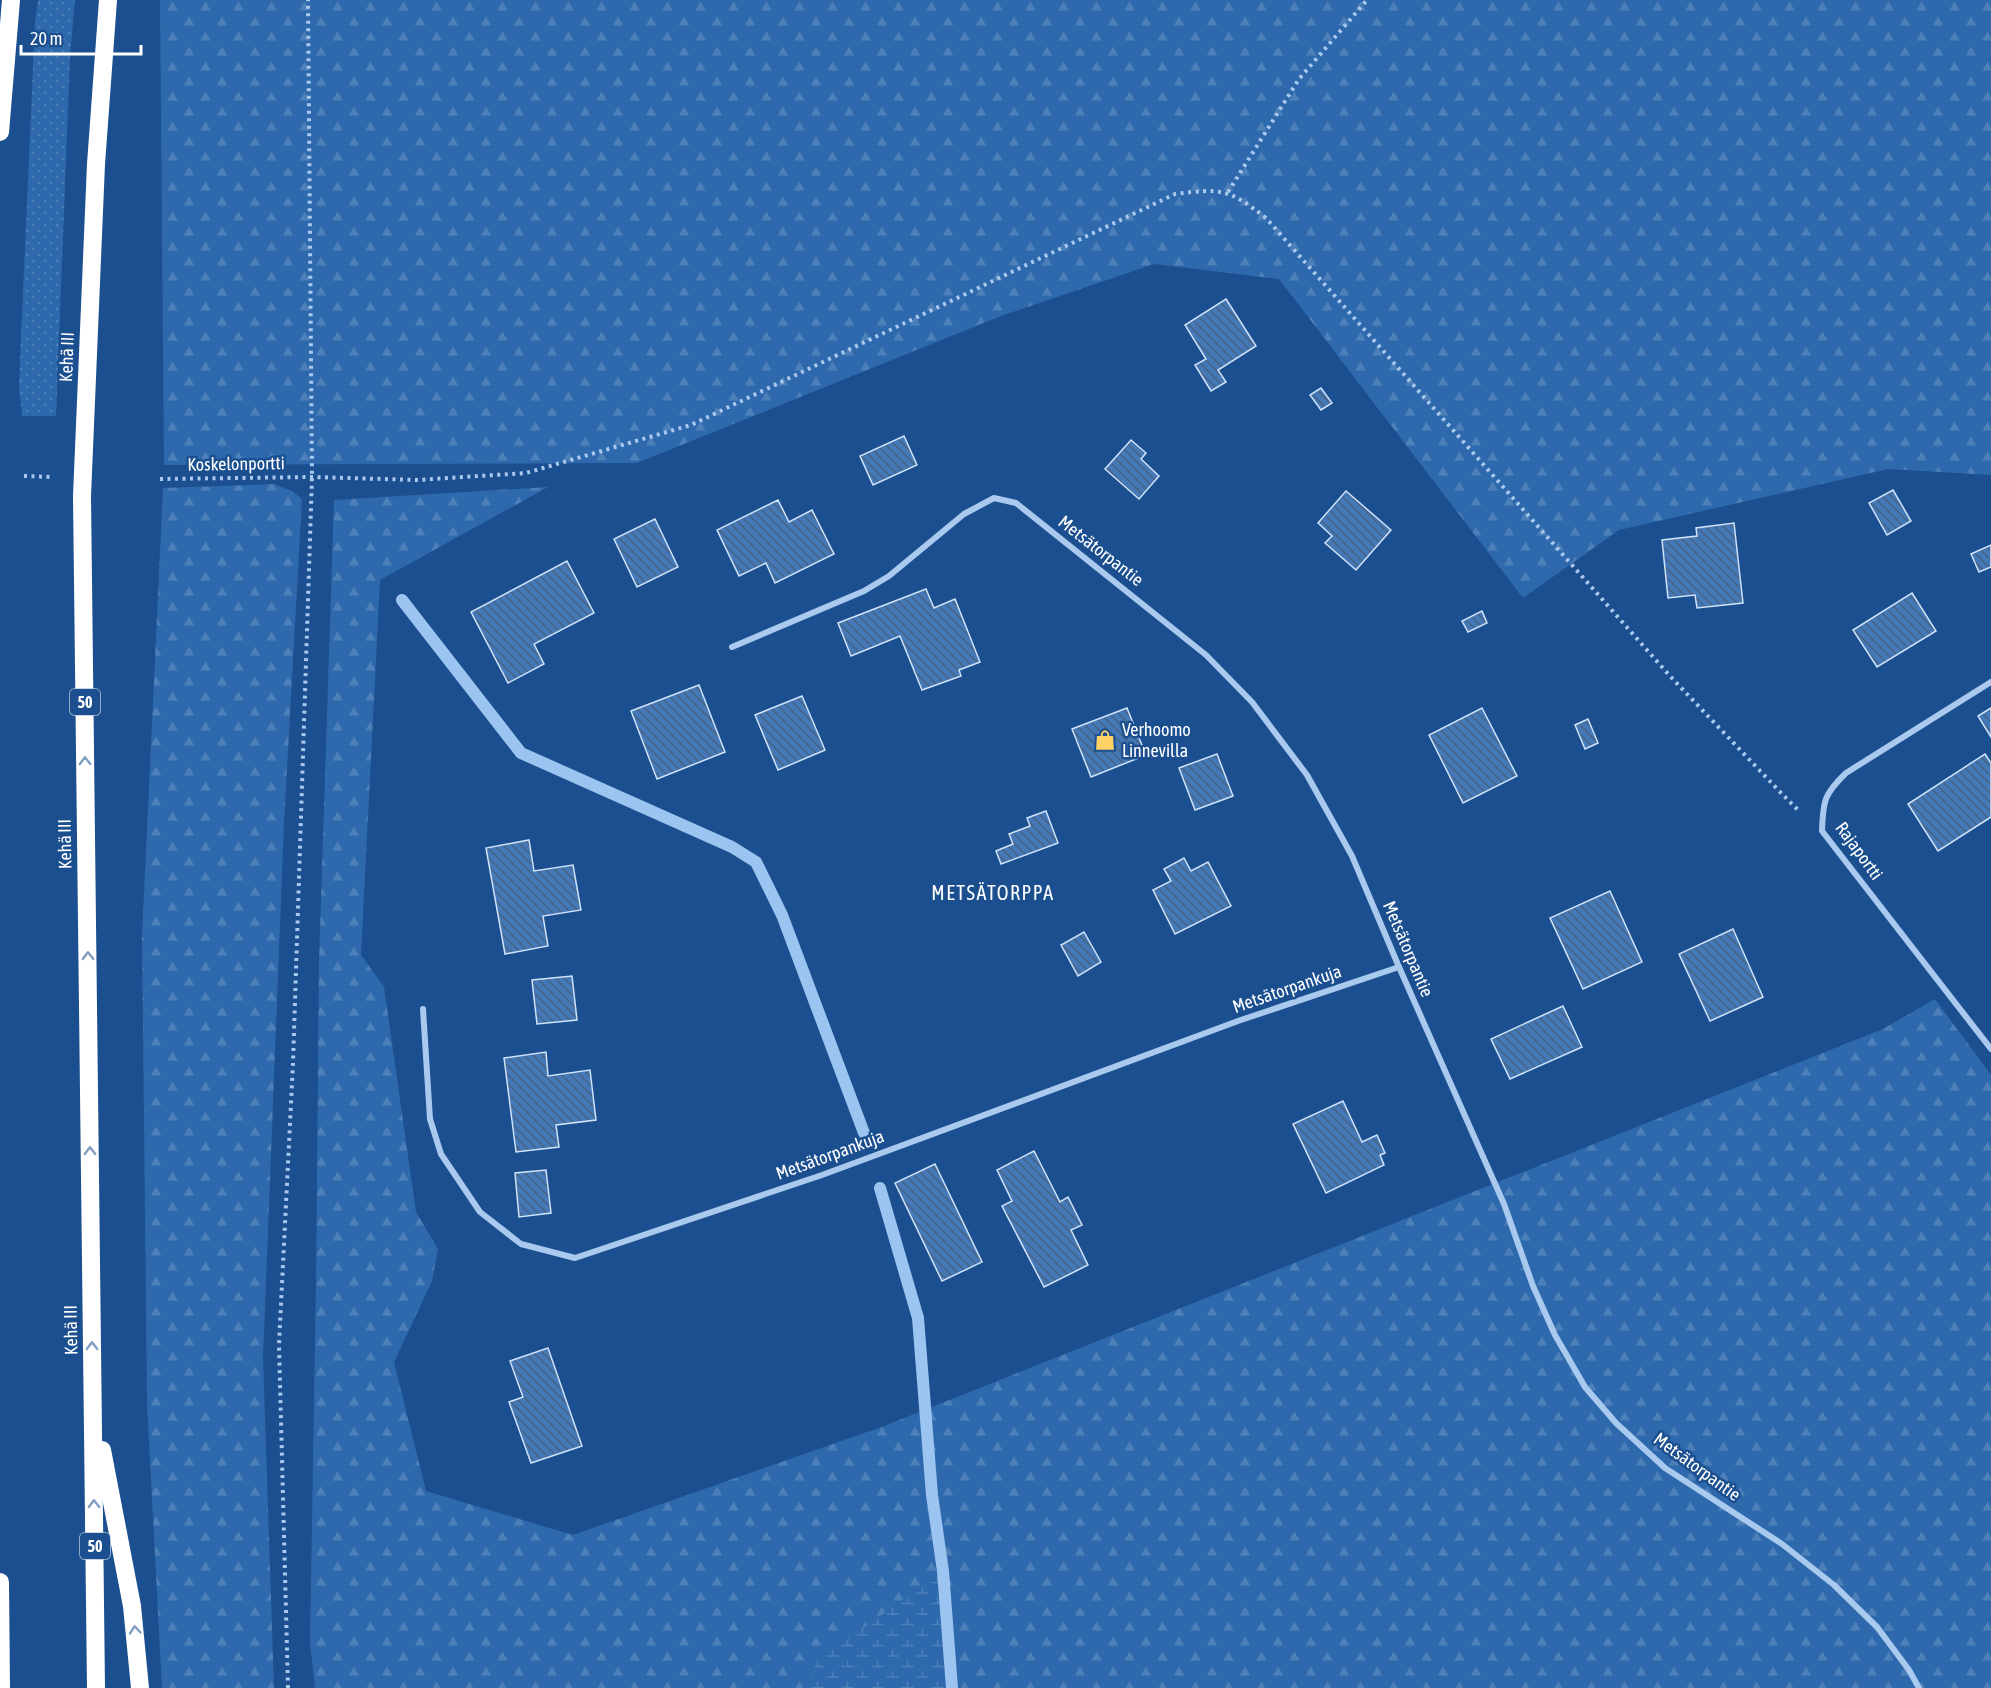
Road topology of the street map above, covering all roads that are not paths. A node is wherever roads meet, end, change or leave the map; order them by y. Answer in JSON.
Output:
{"nodes":[{"id":1,"x":11,"y":0,"type":"edge"},
{"id":2,"x":108,"y":0,"type":"edge"},
{"id":3,"x":0,"y":132,"type":"edge"},
{"id":4,"x":732,"y":646,"type":"dead end"},
{"id":5,"x":1991,"y":682,"type":"edge"},
{"id":6,"x":1399,"y":967,"type":"junction"},
{"id":7,"x":423,"y":1010,"type":"dead end"},
{"id":8,"x":1991,"y":1049,"type":"edge"},
{"id":9,"x":93,"y":1404,"type":"junction"},
{"id":10,"x":0,"y":1582,"type":"edge"},
{"id":11,"x":1,"y":1688,"type":"edge"},
{"id":12,"x":96,"y":1688,"type":"edge"},
{"id":13,"x":140,"y":1688,"type":"edge"},
{"id":14,"x":1919,"y":1688,"type":"edge"}],
"edges":[{"from":1,"to":3,"type":"highway"},
{"from":9,"to":2,"type":"highway","name":"Kehä III","number":"50","one_way":true},
{"from":4,"to":6,"type":"street","name":"Metsätorpantie"},
{"from":5,"to":8,"type":"street","name":"Rajaportti"},
{"from":6,"to":7,"type":"street","name":"Metsätorpankuja"},
{"from":6,"to":14,"type":"street","name":"Metsätorpantie"},
{"from":12,"to":9,"type":"highway","name":"Kehä III","number":"50","one_way":true},
{"from":13,"to":9,"type":"highway","one_way":true},
{"from":10,"to":11,"type":"highway"}]}
